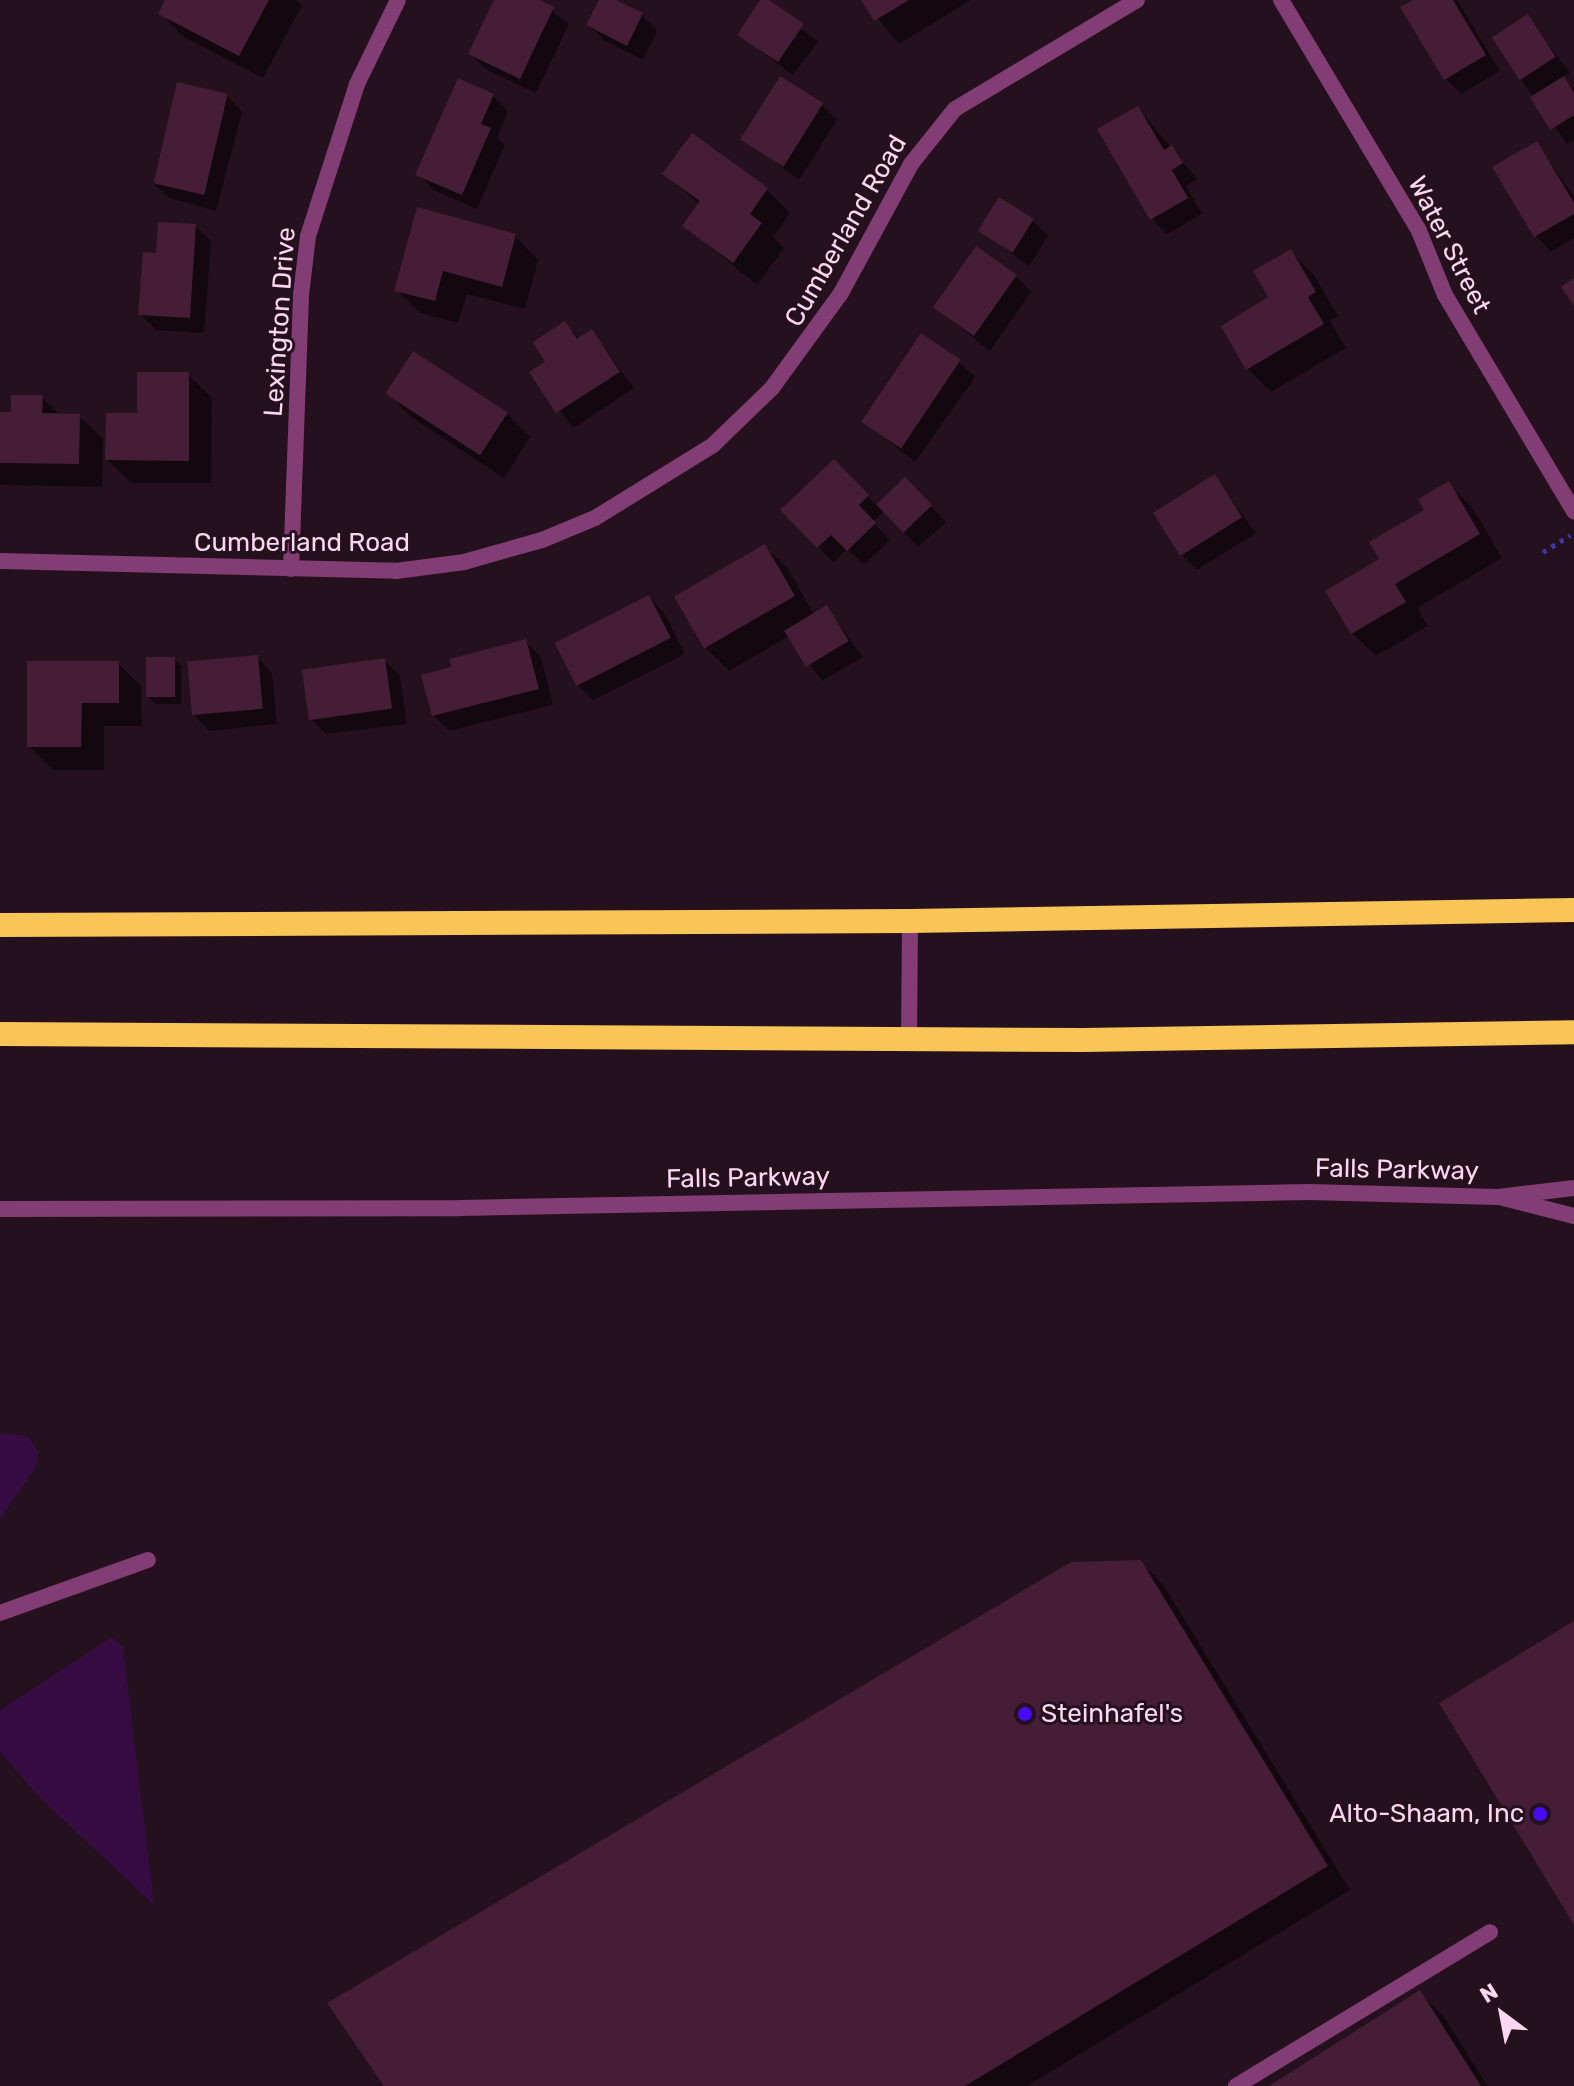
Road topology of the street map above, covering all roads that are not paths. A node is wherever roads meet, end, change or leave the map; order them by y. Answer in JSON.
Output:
{"nodes":[{"id":1,"x":398,"y":0,"type":"edge"},
{"id":2,"x":1137,"y":0,"type":"edge"},
{"id":3,"x":1281,"y":0,"type":"edge"},
{"id":4,"x":1571,"y":500,"type":"edge"},
{"id":5,"x":0,"y":561,"type":"edge"},
{"id":6,"x":291,"y":569,"type":"junction"},
{"id":7,"x":1574,"y":910,"type":"edge"},
{"id":8,"x":910,"y":921,"type":"junction"},
{"id":9,"x":0,"y":925,"type":"edge"},
{"id":10,"x":1574,"y":1032,"type":"edge"},
{"id":11,"x":0,"y":1034,"type":"edge"},
{"id":12,"x":909,"y":1039,"type":"junction"},
{"id":13,"x":1574,"y":1188,"type":"edge"},
{"id":14,"x":1498,"y":1197,"type":"junction"},
{"id":15,"x":0,"y":1209,"type":"edge"},
{"id":16,"x":1574,"y":1216,"type":"edge"},
{"id":17,"x":148,"y":1560,"type":"dead end"},
{"id":18,"x":0,"y":1613,"type":"edge"},
{"id":19,"x":1490,"y":1932,"type":"dead end"},
{"id":20,"x":1236,"y":2086,"type":"edge"}],
"edges":[{"from":1,"to":6,"type":"street","name":"Lexington Drive"},
{"from":2,"to":6,"type":"street","name":"Cumberland Road"},
{"from":3,"to":4,"type":"street","name":"Water Street"},
{"from":5,"to":6,"type":"street","name":"Cumberland Road"},
{"from":7,"to":8,"type":"highway"},
{"from":8,"to":9,"type":"highway"},
{"from":8,"to":12,"type":"street"},
{"from":10,"to":12,"type":"highway"},
{"from":11,"to":12,"type":"highway"},
{"from":13,"to":14,"type":"street","name":"Falls Parkway"},
{"from":14,"to":15,"type":"street","name":"Falls Parkway"},
{"from":14,"to":16,"type":"street","name":"Falls Parkway"},
{"from":17,"to":18,"type":"street"},
{"from":19,"to":20,"type":"street"}]}
